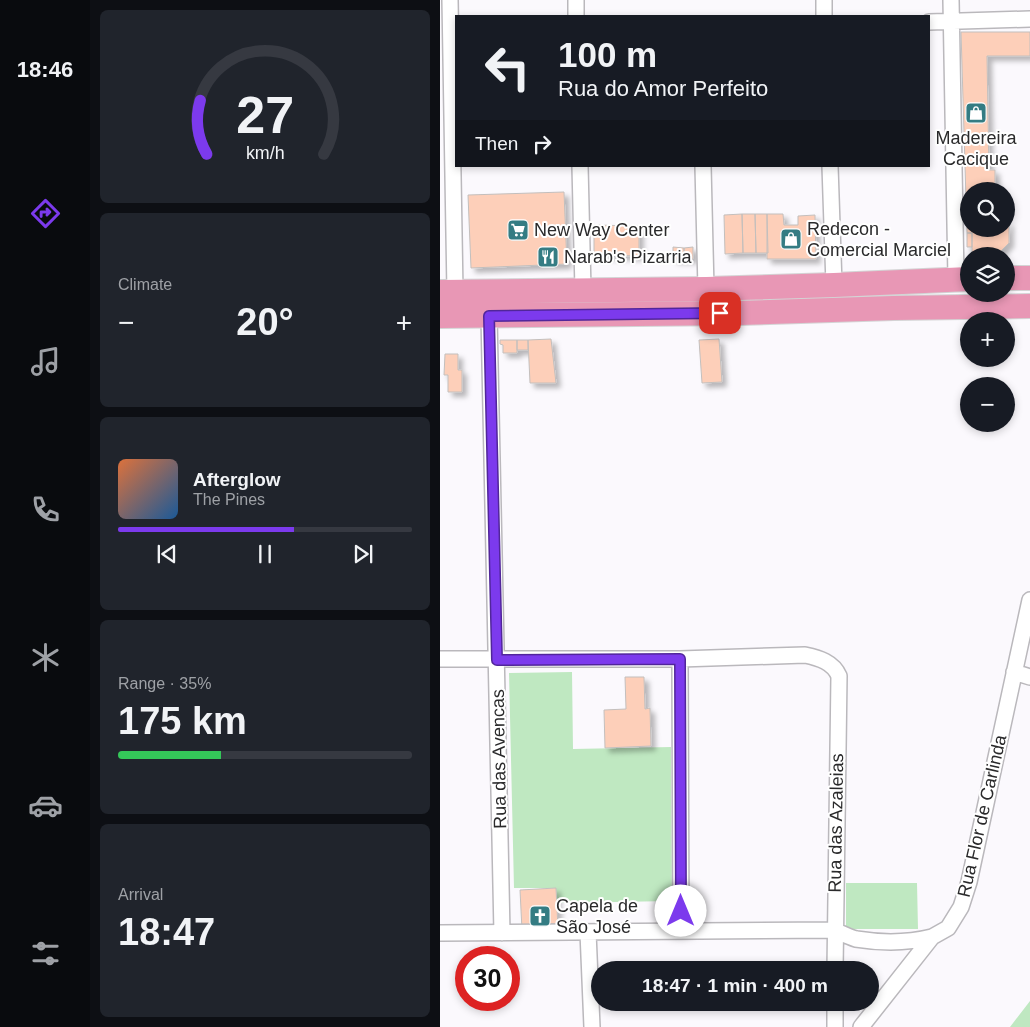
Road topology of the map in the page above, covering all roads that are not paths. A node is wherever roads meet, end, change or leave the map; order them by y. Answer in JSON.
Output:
{"nodes":[{"id":1,"x":450,"y":0,"type":"edge"},
{"id":2,"x":576,"y":0,"type":"edge"},
{"id":3,"x":824,"y":0,"type":"edge"},
{"id":4,"x":950,"y":0,"type":"edge"},
{"id":5,"x":576,"y":15,"type":"edge"},
{"id":6,"x":824,"y":15,"type":"edge"},
{"id":7,"x":1030,"y":19,"type":"edge"},
{"id":8,"x":930,"y":22,"type":"edge"},
{"id":9,"x":951,"y":22,"type":"junction"},
{"id":10,"x":446,"y":93,"type":"edge"},
{"id":11,"x":580,"y":167,"type":"edge"},
{"id":12,"x":703,"y":167,"type":"edge"},
{"id":13,"x":830,"y":167,"type":"edge"},
{"id":14,"x":961,"y":247,"type":"edge"},
{"id":15,"x":1015,"y":278,"type":"edge"},
{"id":16,"x":1030,"y":278,"type":"edge"},
{"id":17,"x":960,"y":279,"type":"edge"},
{"id":18,"x":834,"y":285,"type":"junction"},
{"id":19,"x":706,"y":289,"type":"junction"},
{"id":20,"x":583,"y":290,"type":"junction"},
{"id":21,"x":447,"y":292,"type":"edge"},
{"id":22,"x":1030,"y":293,"type":"edge"},
{"id":23,"x":981,"y":306,"type":"junction"},
{"id":24,"x":1030,"y":306,"type":"edge"},
{"id":25,"x":440,"y":316,"type":"edge"},
{"id":26,"x":489,"y":316,"type":"junction"},
{"id":27,"x":1030,"y":600,"type":"edge"},
{"id":28,"x":440,"y":659,"type":"edge"},
{"id":29,"x":680,"y":659,"type":"junction"},
{"id":30,"x":497,"y":660,"type":"junction"},
{"id":31,"x":1014,"y":672,"type":"junction"},
{"id":32,"x":1030,"y":677,"type":"edge"},
{"id":33,"x":834,"y":930,"type":"junction"},
{"id":34,"x":681,"y":931,"type":"junction"},
{"id":35,"x":588,"y":932,"type":"junction"},
{"id":36,"x":440,"y":933,"type":"edge"},
{"id":37,"x":502,"y":933,"type":"junction"},
{"id":38,"x":932,"y":937,"type":"junction"},
{"id":39,"x":834,"y":961,"type":"edge"},
{"id":40,"x":834,"y":1011,"type":"edge"},
{"id":41,"x":592,"y":1027,"type":"edge"},
{"id":42,"x":834,"y":1027,"type":"edge"},
{"id":43,"x":862,"y":1027,"type":"edge"}],
"edges":[{"from":1,"to":10,"type":"street"},
{"from":2,"to":5,"type":"street"},
{"from":3,"to":6,"type":"street"},
{"from":4,"to":9,"type":"street"},
{"from":7,"to":9,"type":"street"},
{"from":8,"to":9,"type":"street"},
{"from":9,"to":14,"type":"street"},
{"from":10,"to":21,"type":"street"},
{"from":11,"to":20,"type":"street"},
{"from":12,"to":19,"type":"street"},
{"from":13,"to":18,"type":"street"},
{"from":15,"to":16,"type":"main road"},
{"from":17,"to":18,"type":"main road"},
{"from":18,"to":19,"type":"main road"},
{"from":19,"to":20,"type":"main road"},
{"from":20,"to":21,"type":"main road"},
{"from":22,"to":23,"type":"main road"},
{"from":23,"to":24,"type":"main road"},
{"from":23,"to":26,"type":"main road"},
{"from":25,"to":26,"type":"main road"},
{"from":26,"to":30,"type":"street","name":"Rua das Avencas"},
{"from":27,"to":31,"type":"street","name":"Rua Flor de Carlinda"},
{"from":28,"to":30,"type":"street"},
{"from":29,"to":30,"type":"street"},
{"from":29,"to":33,"type":"street","name":"Rua das Azaleias"},
{"from":29,"to":34,"type":"street"},
{"from":30,"to":37,"type":"street","name":"Rua das Avencas"},
{"from":31,"to":32,"type":"street"},
{"from":31,"to":38,"type":"street","name":"Rua Flor de Carlinda"},
{"from":33,"to":34,"type":"street"},
{"from":33,"to":38,"type":"street"},
{"from":33,"to":39,"type":"street","name":"Rua das Azaleias"},
{"from":34,"to":35,"type":"street"},
{"from":35,"to":37,"type":"street"},
{"from":35,"to":41,"type":"street"},
{"from":36,"to":37,"type":"street"},
{"from":38,"to":43,"type":"street","name":"Rua Flor de Carlinda"},
{"from":40,"to":42,"type":"street"}]}
